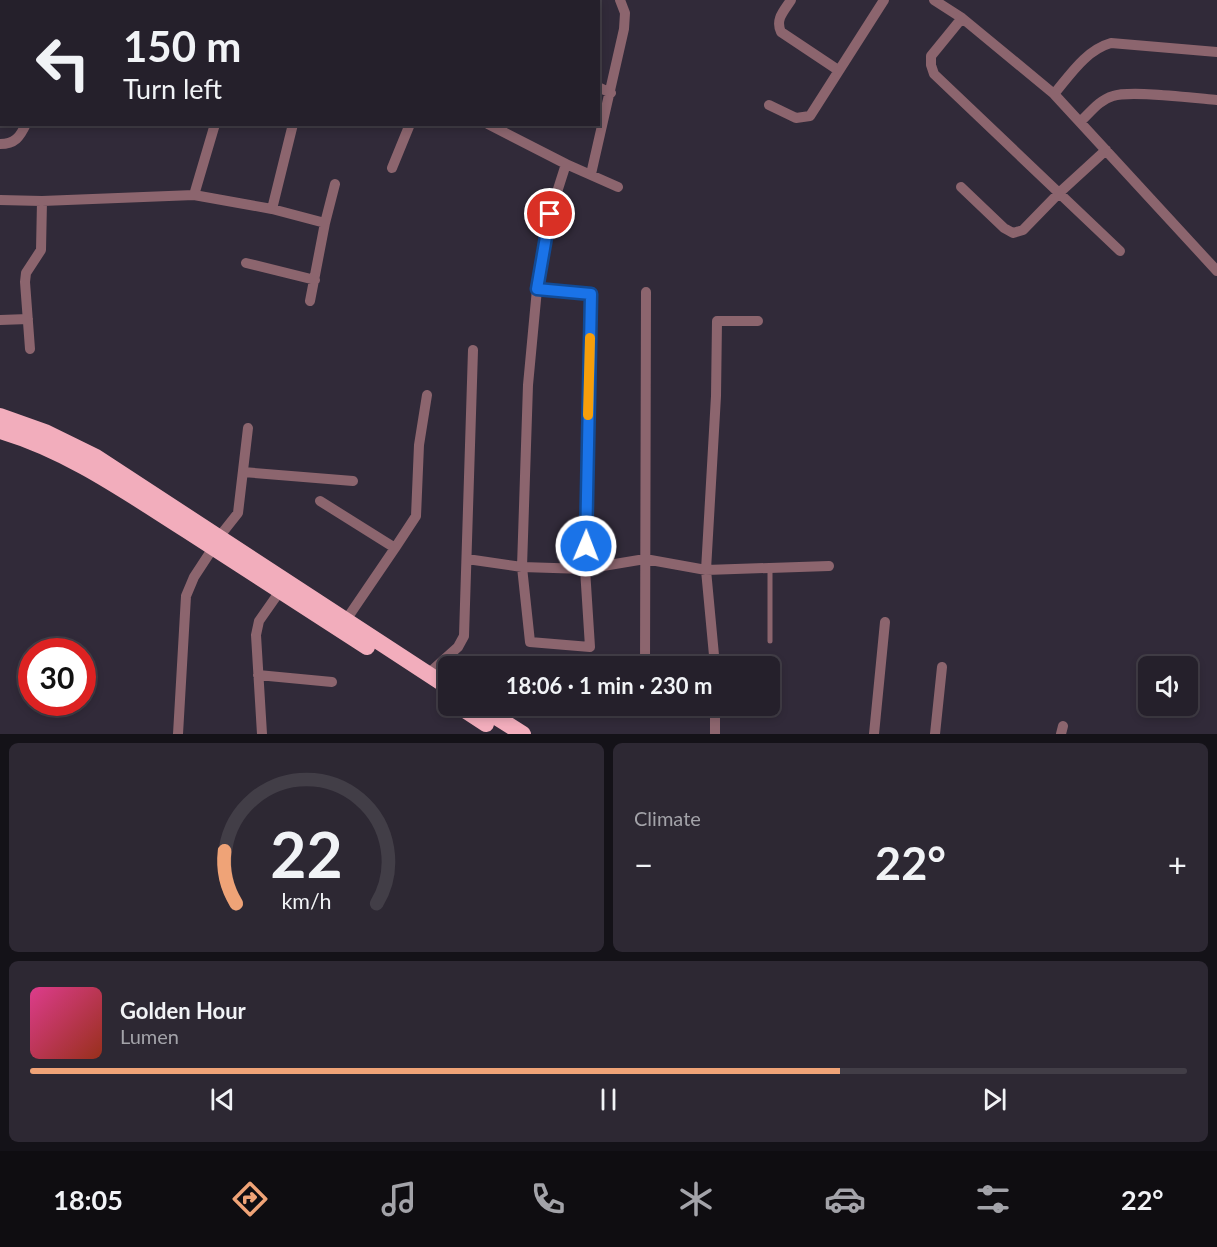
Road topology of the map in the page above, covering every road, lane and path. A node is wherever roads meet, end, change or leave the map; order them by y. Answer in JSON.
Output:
{"nodes":[{"id":1,"x":620,"y":0,"type":"edge"},
{"id":2,"x":791,"y":0,"type":"edge"},
{"id":3,"x":884,"y":0,"type":"edge"},
{"id":4,"x":934,"y":0,"type":"edge"},
{"id":5,"x":962,"y":18,"type":"junction"},
{"id":6,"x":1217,"y":52,"type":"edge"},
{"id":7,"x":838,"y":70,"type":"junction"},
{"id":8,"x":600,"y":88,"type":"edge"},
{"id":9,"x":611,"y":93,"type":"junction"},
{"id":10,"x":1054,"y":94,"type":"junction"},
{"id":11,"x":1217,"y":100,"type":"edge"},
{"id":12,"x":769,"y":105,"type":"dead end"},
{"id":13,"x":1080,"y":122,"type":"junction"},
{"id":14,"x":25,"y":126,"type":"edge"},
{"id":15,"x":214,"y":126,"type":"edge"},
{"id":16,"x":293,"y":126,"type":"edge"},
{"id":17,"x":409,"y":126,"type":"edge"},
{"id":18,"x":492,"y":126,"type":"edge"},
{"id":19,"x":0,"y":144,"type":"edge"},
{"id":20,"x":1106,"y":150,"type":"junction"},
{"id":21,"x":567,"y":164,"type":"junction"},
{"id":22,"x":392,"y":168,"type":"dead end"},
{"id":23,"x":591,"y":174,"type":"junction"},
{"id":24,"x":335,"y":184,"type":"dead end"},
{"id":25,"x":618,"y":187,"type":"dead end"},
{"id":26,"x":961,"y":187,"type":"dead end"},
{"id":27,"x":1059,"y":193,"type":"junction"},
{"id":28,"x":194,"y":195,"type":"junction"},
{"id":29,"x":0,"y":200,"type":"edge"},
{"id":30,"x":42,"y":201,"type":"junction"},
{"id":31,"x":272,"y":210,"type":"junction"},
{"id":32,"x":325,"y":224,"type":"junction"},
{"id":33,"x":1120,"y":250,"type":"dead end"},
{"id":34,"x":246,"y":263,"type":"dead end"},
{"id":35,"x":1217,"y":271,"type":"edge"},
{"id":36,"x":315,"y":280,"type":"junction"},
{"id":37,"x":537,"y":289,"type":"junction"},
{"id":38,"x":646,"y":292,"type":"dead end"},
{"id":39,"x":310,"y":301,"type":"dead end"},
{"id":40,"x":28,"y":319,"type":"junction"},
{"id":41,"x":0,"y":320,"type":"edge"},
{"id":42,"x":758,"y":321,"type":"dead end"},
{"id":43,"x":30,"y":349,"type":"dead end"},
{"id":44,"x":473,"y":350,"type":"dead end"},
{"id":45,"x":427,"y":395,"type":"dead end"},
{"id":46,"x":0,"y":416,"type":"edge"},
{"id":47,"x":248,"y":428,"type":"dead end"},
{"id":48,"x":0,"y":431,"type":"edge"},
{"id":49,"x":243,"y":472,"type":"junction"},
{"id":50,"x":353,"y":481,"type":"dead end"},
{"id":51,"x":320,"y":501,"type":"dead end"},
{"id":52,"x":216,"y":542,"type":"junction"},
{"id":53,"x":395,"y":548,"type":"junction"},
{"id":54,"x":466,"y":559,"type":"junction"},
{"id":55,"x":645,"y":559,"type":"junction"},
{"id":56,"x":829,"y":566,"type":"dead end"},
{"id":57,"x":522,"y":567,"type":"junction"},
{"id":58,"x":770,"y":568,"type":"junction"},
{"id":59,"x":585,"y":569,"type":"junction"},
{"id":60,"x":706,"y":570,"type":"junction"},
{"id":61,"x":280,"y":591,"type":"junction"},
{"id":62,"x":346,"y":620,"type":"junction"},
{"id":63,"x":885,"y":622,"type":"dead end"},
{"id":64,"x":770,"y":641,"type":"dead end"},
{"id":65,"x":645,"y":656,"type":"edge"},
{"id":66,"x":714,"y":656,"type":"edge"},
{"id":67,"x":942,"y":667,"type":"dead end"},
{"id":68,"x":428,"y":674,"type":"junction"},
{"id":69,"x":258,"y":675,"type":"junction"},
{"id":70,"x":438,"y":680,"type":"edge"},
{"id":71,"x":332,"y":682,"type":"dead end"},
{"id":72,"x":438,"y":693,"type":"edge"},
{"id":73,"x":474,"y":716,"type":"edge"},
{"id":74,"x":494,"y":716,"type":"edge"},
{"id":75,"x":715,"y":716,"type":"edge"},
{"id":76,"x":178,"y":734,"type":"edge"},
{"id":77,"x":262,"y":734,"type":"edge"},
{"id":78,"x":502,"y":734,"type":"edge"},
{"id":79,"x":523,"y":734,"type":"edge"},
{"id":80,"x":715,"y":734,"type":"edge"},
{"id":81,"x":874,"y":734,"type":"edge"},
{"id":82,"x":935,"y":734,"type":"edge"}],
"edges":[{"from":1,"to":9,"type":"street"},
{"from":2,"to":7,"type":"street"},
{"from":3,"to":7,"type":"street"},
{"from":4,"to":5,"type":"street"},
{"from":5,"to":10,"type":"street"},
{"from":5,"to":27,"type":"street"},
{"from":6,"to":10,"type":"street"},
{"from":7,"to":12,"type":"street"},
{"from":8,"to":9,"type":"street"},
{"from":9,"to":23,"type":"street"},
{"from":10,"to":13,"type":"street"},
{"from":11,"to":13,"type":"street"},
{"from":13,"to":20,"type":"street"},
{"from":14,"to":19,"type":"street"},
{"from":15,"to":28,"type":"street"},
{"from":16,"to":31,"type":"street"},
{"from":17,"to":22,"type":"street"},
{"from":18,"to":21,"type":"street"},
{"from":20,"to":27,"type":"street"},
{"from":20,"to":35,"type":"street"},
{"from":21,"to":23,"type":"street"},
{"from":21,"to":37,"type":"street"},
{"from":23,"to":25,"type":"street"},
{"from":24,"to":32,"type":"street"},
{"from":26,"to":27,"type":"street"},
{"from":27,"to":33,"type":"street"},
{"from":28,"to":30,"type":"street"},
{"from":28,"to":31,"type":"street"},
{"from":29,"to":30,"type":"street"},
{"from":30,"to":40,"type":"street"},
{"from":31,"to":32,"type":"street"},
{"from":32,"to":36,"type":"street"},
{"from":34,"to":36,"type":"street"},
{"from":36,"to":39,"type":"street"},
{"from":37,"to":57,"type":"street"},
{"from":37,"to":59,"type":"street"},
{"from":38,"to":55,"type":"street"},
{"from":40,"to":41,"type":"street"},
{"from":40,"to":43,"type":"street"},
{"from":42,"to":60,"type":"street"},
{"from":44,"to":54,"type":"street"},
{"from":45,"to":53,"type":"street"},
{"from":46,"to":52,"type":"highway"},
{"from":47,"to":49,"type":"street"},
{"from":48,"to":52,"type":"highway"},
{"from":49,"to":50,"type":"street"},
{"from":49,"to":52,"type":"street"},
{"from":51,"to":53,"type":"street"},
{"from":52,"to":61,"type":"highway"},
{"from":52,"to":62,"type":"highway"},
{"from":52,"to":76,"type":"street"},
{"from":53,"to":62,"type":"street"},
{"from":54,"to":57,"type":"street"},
{"from":54,"to":68,"type":"street"},
{"from":55,"to":59,"type":"street"},
{"from":55,"to":60,"type":"street"},
{"from":55,"to":65,"type":"street"},
{"from":56,"to":58,"type":"street"},
{"from":57,"to":59,"type":"street"},
{"from":57,"to":59,"type":"street"},
{"from":58,"to":60,"type":"street"},
{"from":58,"to":64,"type":"lane"},
{"from":60,"to":66,"type":"street"},
{"from":61,"to":69,"type":"street"},
{"from":61,"to":72,"type":"highway"},
{"from":62,"to":68,"type":"highway"},
{"from":63,"to":81,"type":"street"},
{"from":67,"to":82,"type":"street"},
{"from":68,"to":70,"type":"highway"},
{"from":69,"to":71,"type":"street"},
{"from":69,"to":77,"type":"street"},
{"from":73,"to":78,"type":"highway"},
{"from":74,"to":79,"type":"highway"},
{"from":75,"to":80,"type":"street"}]}
